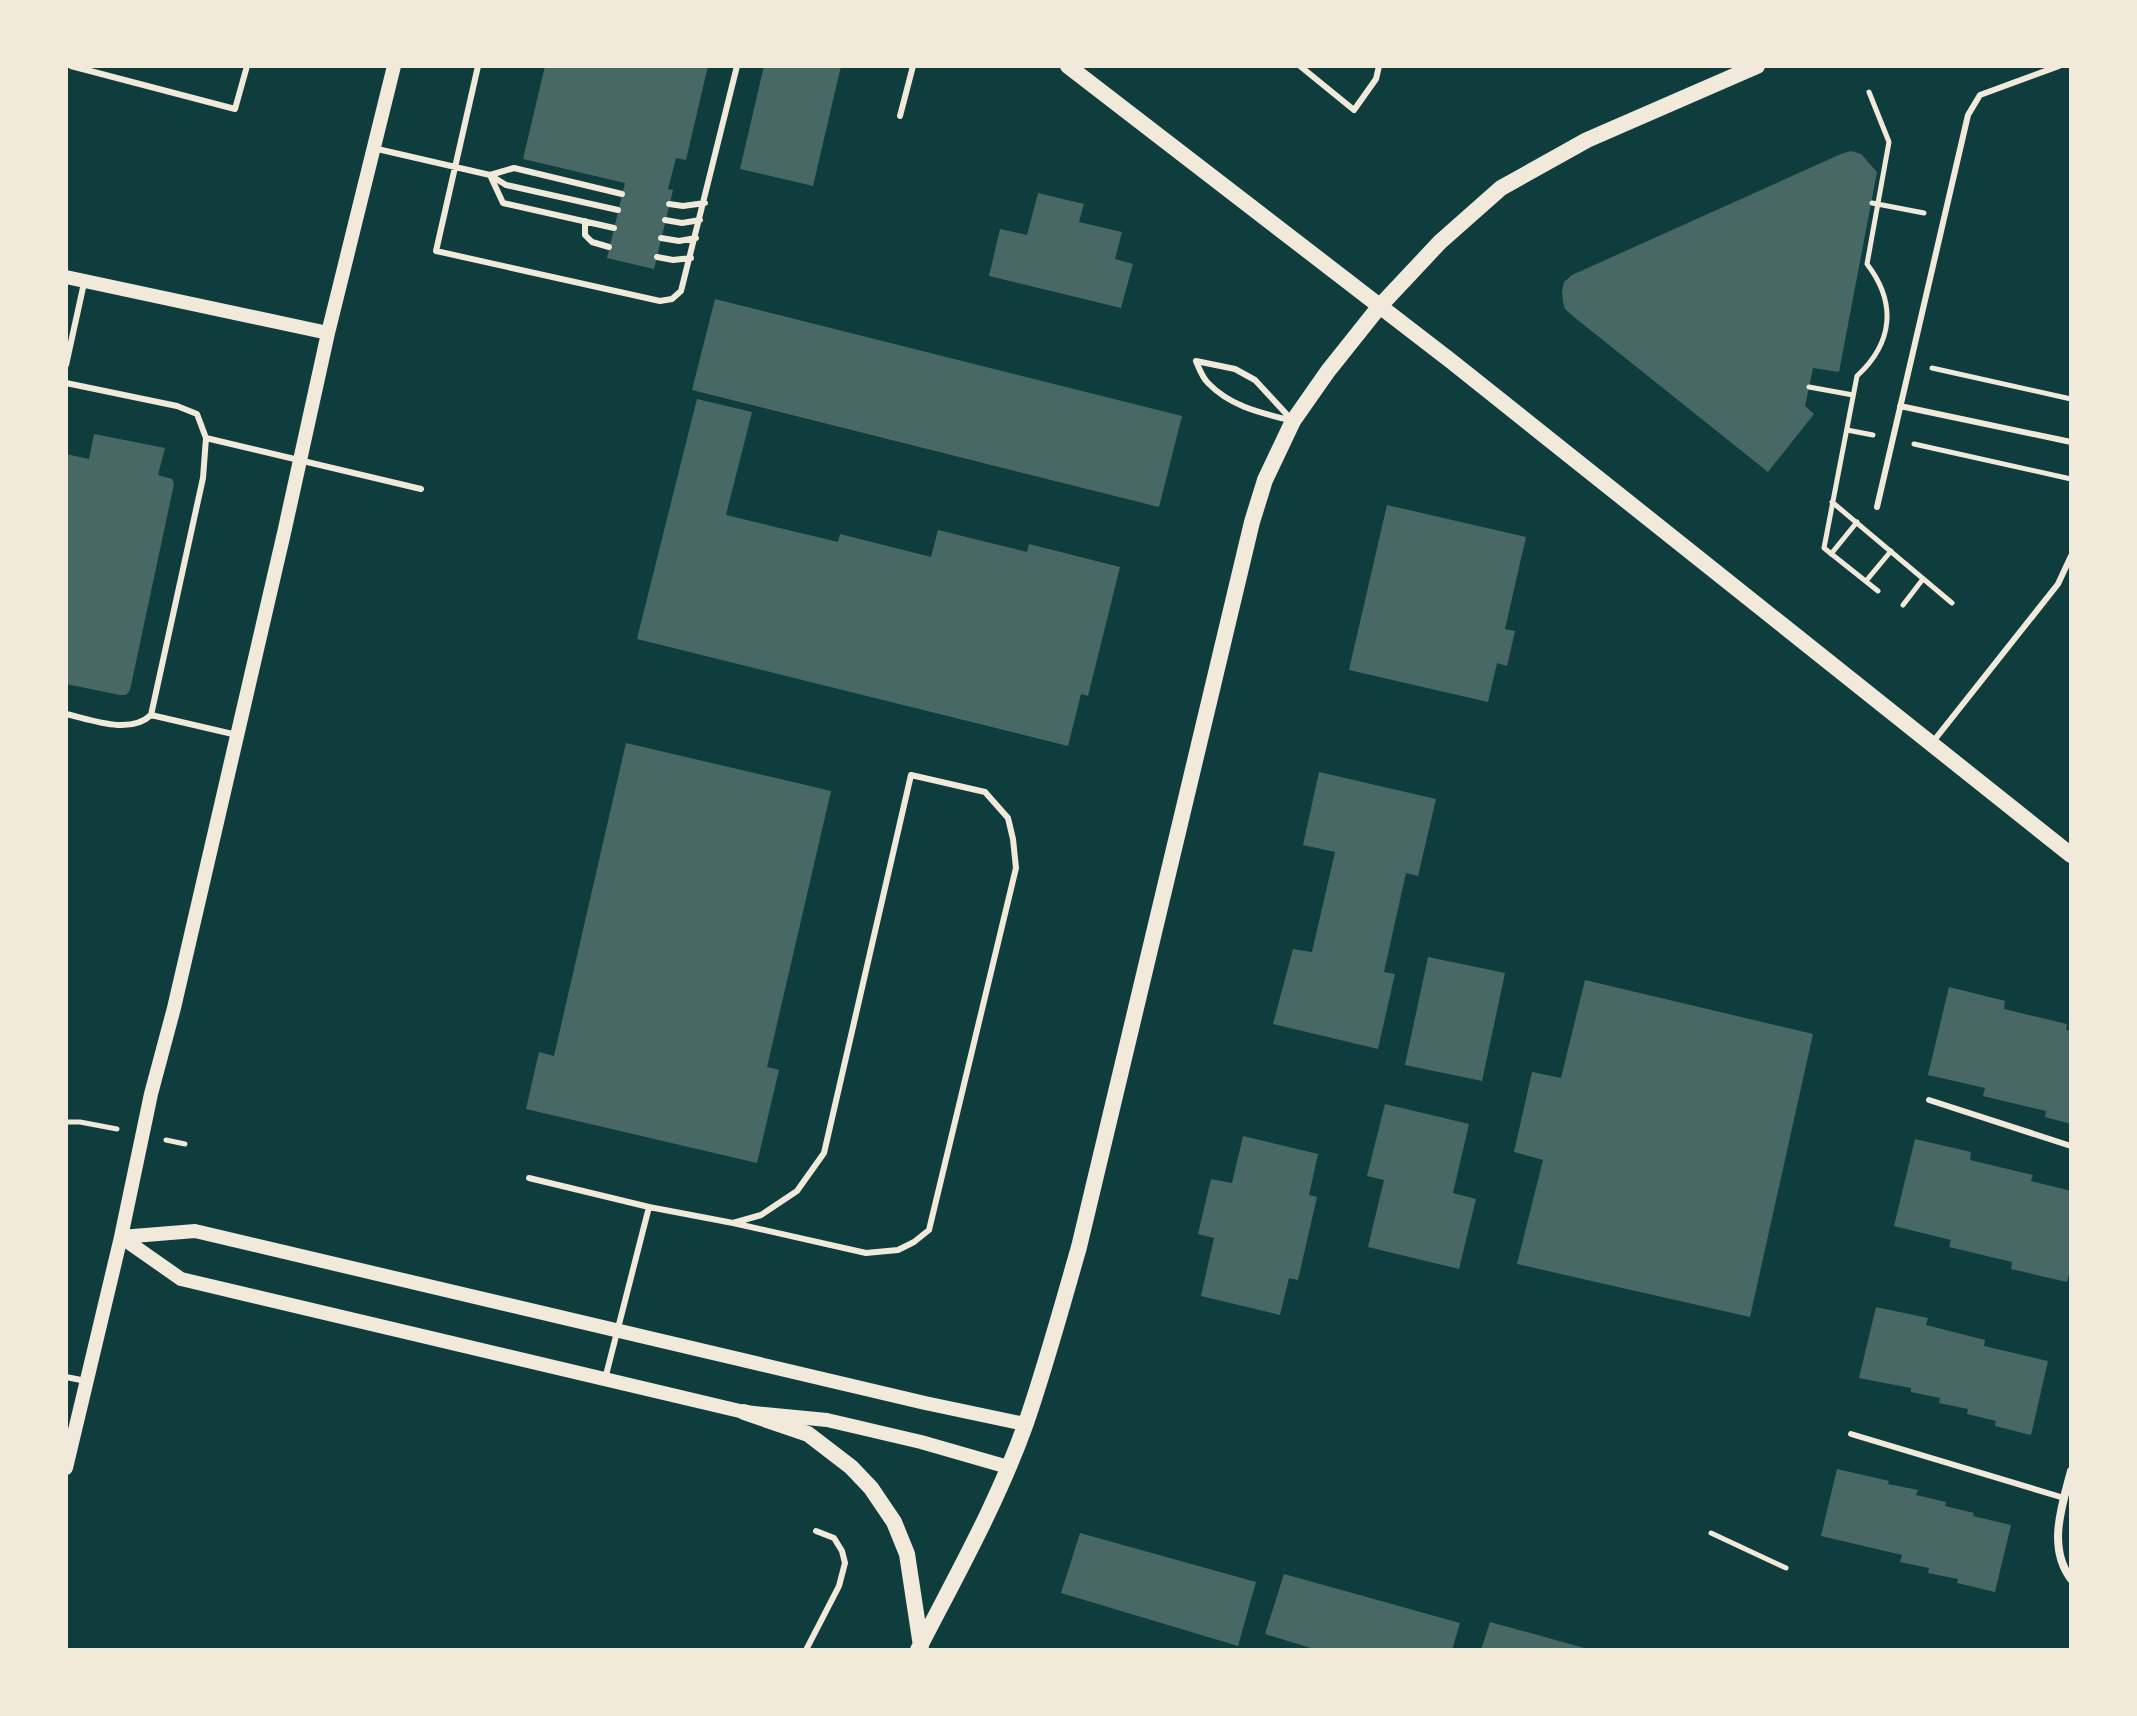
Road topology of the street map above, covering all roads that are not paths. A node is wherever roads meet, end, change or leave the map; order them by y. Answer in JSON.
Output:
{"nodes":[{"id":1,"x":71,"y":66,"type":"edge"},
{"id":2,"x":247,"y":66,"type":"edge"},
{"id":3,"x":394,"y":66,"type":"edge"},
{"id":4,"x":478,"y":66,"type":"edge"},
{"id":5,"x":737,"y":66,"type":"edge"},
{"id":6,"x":913,"y":66,"type":"edge"},
{"id":7,"x":1068,"y":66,"type":"edge"},
{"id":8,"x":1300,"y":66,"type":"edge"},
{"id":9,"x":1379,"y":66,"type":"edge"},
{"id":10,"x":1757,"y":66,"type":"edge"},
{"id":11,"x":2059,"y":66,"type":"edge"},
{"id":12,"x":900,"y":116,"type":"dead end"},
{"id":13,"x":373,"y":148,"type":"junction"},
{"id":14,"x":455,"y":167,"type":"junction"},
{"id":15,"x":490,"y":175,"type":"junction"},
{"id":16,"x":622,"y":194,"type":"dead end"},
{"id":17,"x":705,"y":203,"type":"junction"},
{"id":18,"x":669,"y":204,"type":"dead end"},
{"id":19,"x":618,"y":210,"type":"dead end"},
{"id":20,"x":665,"y":220,"type":"dead end"},
{"id":21,"x":700,"y":220,"type":"junction"},
{"id":22,"x":585,"y":221,"type":"junction"},
{"id":23,"x":614,"y":228,"type":"dead end"},
{"id":24,"x":661,"y":238,"type":"dead end"},
{"id":25,"x":696,"y":238,"type":"junction"},
{"id":26,"x":609,"y":247,"type":"dead end"},
{"id":27,"x":657,"y":257,"type":"dead end"},
{"id":28,"x":691,"y":258,"type":"junction"},
{"id":29,"x":66,"y":277,"type":"edge"},
{"id":30,"x":85,"y":281,"type":"junction"},
{"id":31,"x":1379,"y":307,"type":"junction"},
{"id":32,"x":328,"y":333,"type":"junction"},
{"id":33,"x":66,"y":365,"type":"edge"},
{"id":34,"x":66,"y":383,"type":"edge"},
{"id":35,"x":1900,"y":406,"type":"junction"},
{"id":36,"x":1293,"y":421,"type":"junction"},
{"id":37,"x":206,"y":438,"type":"junction"},
{"id":38,"x":2071,"y":442,"type":"edge"},
{"id":39,"x":300,"y":461,"type":"junction"},
{"id":40,"x":421,"y":489,"type":"dead end"},
{"id":41,"x":1877,"y":507,"type":"dead end"},
{"id":42,"x":2071,"y":556,"type":"edge"},
{"id":43,"x":66,"y":714,"type":"edge"},
{"id":44,"x":151,"y":715,"type":"junction"},
{"id":45,"x":238,"y":735,"type":"junction"},
{"id":46,"x":1932,"y":743,"type":"junction"},
{"id":47,"x":2071,"y":855,"type":"edge"},
{"id":48,"x":1929,"y":1100,"type":"dead end"},
{"id":49,"x":2071,"y":1146,"type":"edge"},
{"id":50,"x":529,"y":1178,"type":"dead end"},
{"id":51,"x":649,"y":1207,"type":"junction"},
{"id":52,"x":733,"y":1223,"type":"junction"},
{"id":53,"x":121,"y":1237,"type":"junction"},
{"id":54,"x":618,"y":1332,"type":"junction"},
{"id":55,"x":66,"y":1377,"type":"edge"},
{"id":56,"x":605,"y":1379,"type":"junction"},
{"id":57,"x":87,"y":1381,"type":"junction"},
{"id":58,"x":744,"y":1412,"type":"junction"},
{"id":59,"x":1025,"y":1424,"type":"junction"},
{"id":60,"x":1851,"y":1434,"type":"dead end"},
{"id":61,"x":1008,"y":1467,"type":"junction"},
{"id":62,"x":66,"y":1468,"type":"edge"},
{"id":63,"x":2071,"y":1471,"type":"edge"},
{"id":64,"x":2064,"y":1498,"type":"junction"},
{"id":65,"x":816,"y":1531,"type":"dead end"},
{"id":66,"x":2071,"y":1579,"type":"edge"},
{"id":67,"x":920,"y":1648,"type":"edge"},
{"id":68,"x":806,"y":1650,"type":"edge"}],
"edges":[{"from":1,"to":2,"type":"lane"},
{"from":3,"to":13,"type":"street"},
{"from":4,"to":14,"type":"lane"},
{"from":5,"to":17,"type":"lane"},
{"from":6,"to":12,"type":"lane"},
{"from":7,"to":31,"type":"main road"},
{"from":8,"to":9,"type":"lane"},
{"from":10,"to":31,"type":"main road"},
{"from":11,"to":35,"type":"lane"},
{"from":13,"to":14,"type":"lane"},
{"from":13,"to":32,"type":"street"},
{"from":14,"to":15,"type":"lane"},
{"from":14,"to":28,"type":"lane"},
{"from":15,"to":16,"type":"lane"},
{"from":15,"to":19,"type":"lane"},
{"from":15,"to":22,"type":"lane"},
{"from":17,"to":18,"type":"lane"},
{"from":17,"to":21,"type":"lane"},
{"from":20,"to":21,"type":"lane"},
{"from":21,"to":25,"type":"lane"},
{"from":22,"to":23,"type":"lane"},
{"from":22,"to":26,"type":"lane"},
{"from":24,"to":25,"type":"lane"},
{"from":25,"to":28,"type":"lane"},
{"from":27,"to":28,"type":"lane"},
{"from":29,"to":30,"type":"street"},
{"from":30,"to":32,"type":"street"},
{"from":30,"to":33,"type":"lane"},
{"from":31,"to":36,"type":"main road"},
{"from":31,"to":46,"type":"main road"},
{"from":32,"to":39,"type":"street"},
{"from":34,"to":37,"type":"lane"},
{"from":35,"to":38,"type":"lane"},
{"from":35,"to":41,"type":"lane"},
{"from":36,"to":36,"type":"lane"},
{"from":36,"to":59,"type":"main road"},
{"from":37,"to":39,"type":"lane"},
{"from":37,"to":44,"type":"lane"},
{"from":39,"to":40,"type":"lane"},
{"from":39,"to":45,"type":"street"},
{"from":42,"to":46,"type":"lane"},
{"from":43,"to":44,"type":"lane"},
{"from":44,"to":45,"type":"lane"},
{"from":45,"to":53,"type":"street"},
{"from":46,"to":47,"type":"main road"},
{"from":48,"to":49,"type":"lane"},
{"from":50,"to":51,"type":"lane"},
{"from":51,"to":52,"type":"lane"},
{"from":51,"to":54,"type":"lane"},
{"from":52,"to":52,"type":"lane"},
{"from":53,"to":54,"type":"street"},
{"from":53,"to":56,"type":"street"},
{"from":53,"to":57,"type":"street"},
{"from":54,"to":56,"type":"lane"},
{"from":54,"to":59,"type":"street"},
{"from":55,"to":57,"type":"lane"},
{"from":56,"to":58,"type":"street"},
{"from":57,"to":62,"type":"street"},
{"from":58,"to":61,"type":"street"},
{"from":58,"to":67,"type":"main road"},
{"from":59,"to":61,"type":"main road"},
{"from":60,"to":64,"type":"lane"},
{"from":61,"to":67,"type":"main road"},
{"from":63,"to":64,"type":"street"},
{"from":64,"to":66,"type":"street"},
{"from":65,"to":68,"type":"lane"}]}
